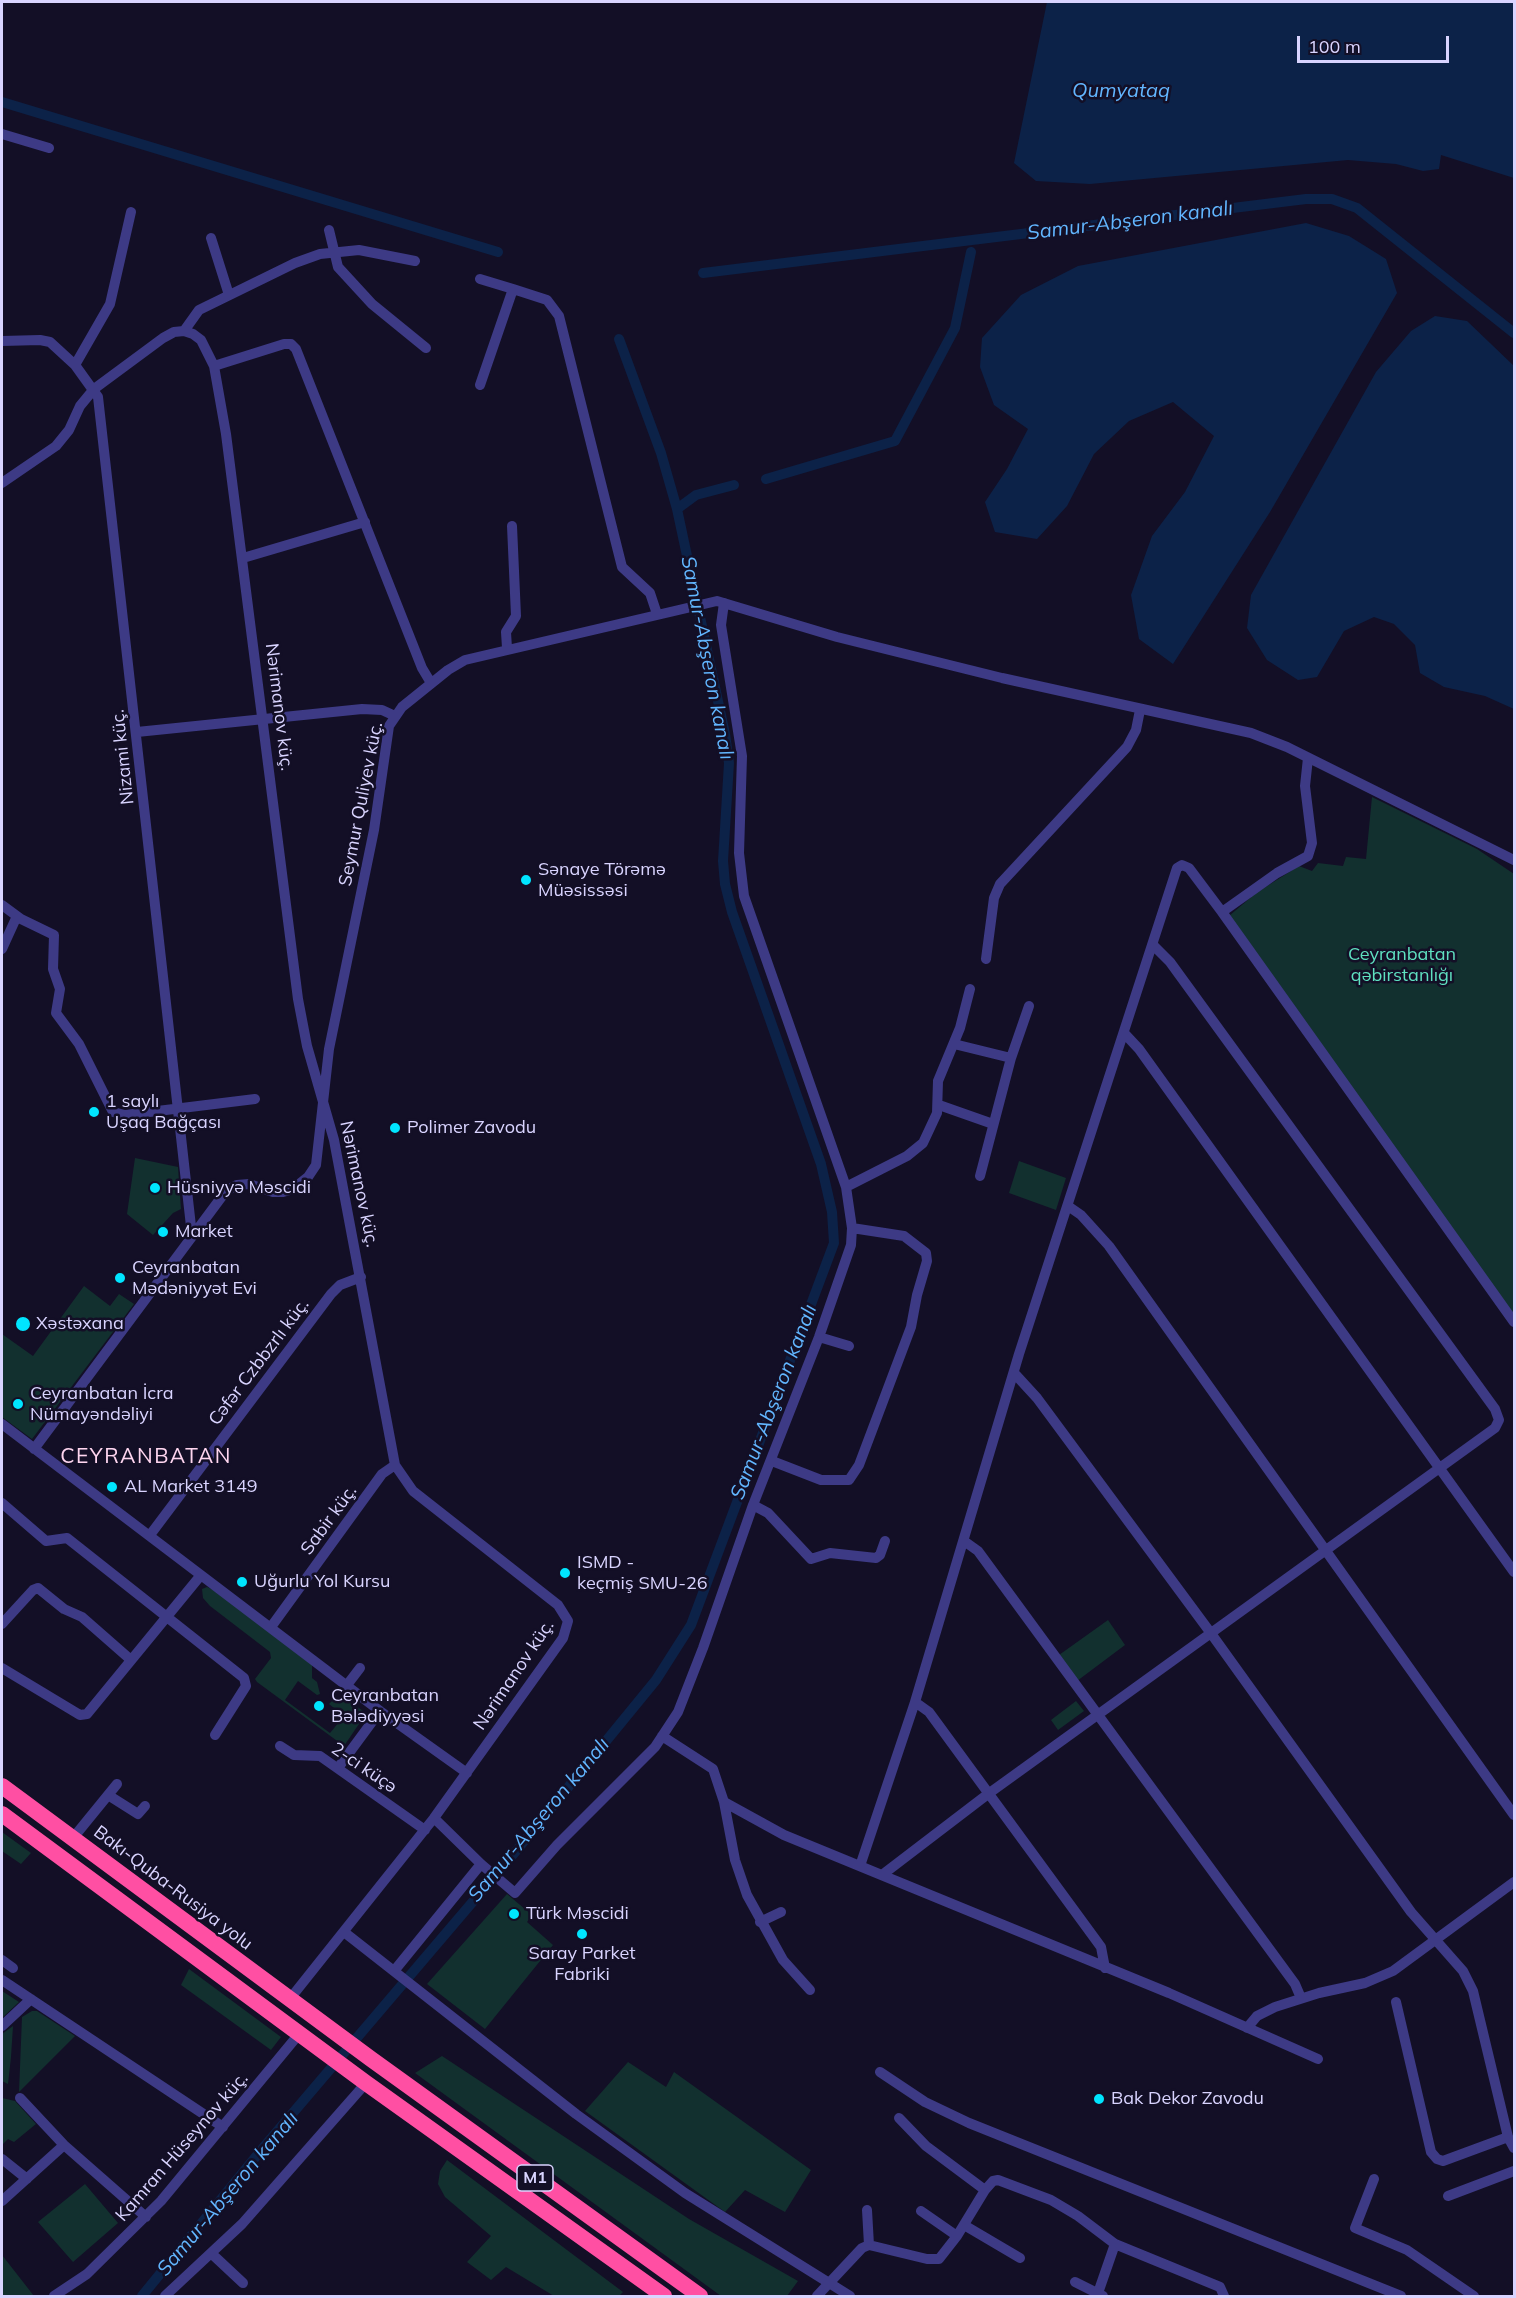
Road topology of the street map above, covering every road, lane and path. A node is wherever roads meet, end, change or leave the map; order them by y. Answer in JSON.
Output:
{"nodes":[{"id":1,"x":2,"y":134,"type":"edge"},
{"id":2,"x":49,"y":148,"type":"dead end"},
{"id":3,"x":131,"y":212,"type":"dead end"},
{"id":4,"x":329,"y":230,"type":"dead end"},
{"id":5,"x":211,"y":238,"type":"dead end"},
{"id":6,"x":333,"y":252,"type":"junction"},
{"id":7,"x":415,"y":261,"type":"dead end"},
{"id":8,"x":480,"y":279,"type":"dead end"},
{"id":9,"x":513,"y":289,"type":"junction"},
{"id":10,"x":229,"y":296,"type":"junction"},
{"id":11,"x":184,"y":331,"type":"junction"},
{"id":12,"x":2,"y":341,"type":"edge"},
{"id":13,"x":426,"y":348,"type":"dead end"},
{"id":14,"x":75,"y":365,"type":"junction"},
{"id":15,"x":214,"y":366,"type":"junction"},
{"id":16,"x":480,"y":385,"type":"dead end"},
{"id":17,"x":94,"y":389,"type":"junction"},
{"id":18,"x":2,"y":483,"type":"edge"},
{"id":19,"x":365,"y":522,"type":"junction"},
{"id":20,"x":512,"y":526,"type":"dead end"},
{"id":21,"x":243,"y":558,"type":"junction"},
{"id":22,"x":724,"y":603,"type":"junction"},
{"id":23,"x":657,"y":614,"type":"junction"},
{"id":24,"x":507,"y":648,"type":"junction"},
{"id":25,"x":431,"y":683,"type":"junction"},
{"id":26,"x":1140,"y":710,"type":"junction"},
{"id":27,"x":395,"y":716,"type":"junction"},
{"id":28,"x":264,"y":720,"type":"junction"},
{"id":29,"x":137,"y":732,"type":"junction"},
{"id":30,"x":1308,"y":758,"type":"junction"},
{"id":31,"x":1515,"y":860,"type":"edge"},
{"id":32,"x":2,"y":905,"type":"edge"},
{"id":33,"x":1222,"y":912,"type":"junction"},
{"id":34,"x":17,"y":916,"type":"junction"},
{"id":35,"x":1153,"y":945,"type":"junction"},
{"id":36,"x":2,"y":949,"type":"edge"},
{"id":37,"x":986,"y":959,"type":"dead end"},
{"id":38,"x":970,"y":989,"type":"dead end"},
{"id":39,"x":1029,"y":1006,"type":"dead end"},
{"id":40,"x":1124,"y":1033,"type":"junction"},
{"id":41,"x":954,"y":1044,"type":"junction"},
{"id":42,"x":1011,"y":1058,"type":"junction"},
{"id":43,"x":255,"y":1099,"type":"dead end"},
{"id":44,"x":324,"y":1103,"type":"junction"},
{"id":45,"x":939,"y":1105,"type":"junction"},
{"id":46,"x":177,"y":1108,"type":"junction"},
{"id":47,"x":993,"y":1124,"type":"junction"},
{"id":48,"x":980,"y":1176,"type":"dead end"},
{"id":49,"x":846,"y":1187,"type":"junction"},
{"id":50,"x":1068,"y":1206,"type":"junction"},
{"id":51,"x":852,"y":1228,"type":"junction"},
{"id":52,"x":192,"y":1235,"type":"junction"},
{"id":53,"x":361,"y":1277,"type":"junction"},
{"id":54,"x":1515,"y":1322,"type":"edge"},
{"id":55,"x":819,"y":1337,"type":"junction"},
{"id":56,"x":849,"y":1346,"type":"dead end"},
{"id":57,"x":1015,"y":1374,"type":"junction"},
{"id":58,"x":2,"y":1424,"type":"edge"},
{"id":59,"x":34,"y":1449,"type":"junction"},
{"id":60,"x":772,"y":1461,"type":"junction"},
{"id":61,"x":395,"y":1465,"type":"junction"},
{"id":62,"x":1439,"y":1466,"type":"junction"},
{"id":63,"x":2,"y":1503,"type":"edge"},
{"id":64,"x":753,"y":1504,"type":"junction"},
{"id":65,"x":150,"y":1535,"type":"junction"},
{"id":66,"x":885,"y":1541,"type":"dead end"},
{"id":67,"x":964,"y":1541,"type":"junction"},
{"id":68,"x":1324,"y":1549,"type":"junction"},
{"id":69,"x":1515,"y":1572,"type":"edge"},
{"id":70,"x":201,"y":1575,"type":"junction"},
{"id":71,"x":167,"y":1616,"type":"junction"},
{"id":72,"x":2,"y":1624,"type":"edge"},
{"id":73,"x":271,"y":1627,"type":"junction"},
{"id":74,"x":1210,"y":1632,"type":"junction"},
{"id":75,"x":131,"y":1660,"type":"junction"},
{"id":76,"x":2,"y":1668,"type":"edge"},
{"id":77,"x":360,"y":1668,"type":"dead end"},
{"id":78,"x":347,"y":1685,"type":"junction"},
{"id":79,"x":915,"y":1702,"type":"junction"},
{"id":80,"x":380,"y":1711,"type":"junction"},
{"id":81,"x":1097,"y":1716,"type":"junction"},
{"id":82,"x":216,"y":1735,"type":"dead end"},
{"id":83,"x":662,"y":1736,"type":"junction"},
{"id":84,"x":280,"y":1746,"type":"dead end"},
{"id":85,"x":338,"y":1768,"type":"junction"},
{"id":86,"x":467,"y":1773,"type":"junction"},
{"id":87,"x":117,"y":1784,"type":"dead end"},
{"id":88,"x":2,"y":1786,"type":"edge"},
{"id":89,"x":988,"y":1794,"type":"junction"},
{"id":90,"x":108,"y":1795,"type":"junction"},
{"id":91,"x":724,"y":1802,"type":"junction"},
{"id":92,"x":145,"y":1806,"type":"dead end"},
{"id":93,"x":2,"y":1814,"type":"edge"},
{"id":94,"x":1515,"y":1815,"type":"edge"},
{"id":95,"x":434,"y":1818,"type":"junction"},
{"id":96,"x":425,"y":1830,"type":"junction"},
{"id":97,"x":73,"y":1838,"type":"junction"},
{"id":98,"x":481,"y":1864,"type":"junction"},
{"id":99,"x":860,"y":1866,"type":"junction"},
{"id":100,"x":882,"y":1875,"type":"junction"},
{"id":101,"x":1515,"y":1882,"type":"edge"},
{"id":102,"x":781,"y":1912,"type":"dead end"},
{"id":103,"x":760,"y":1922,"type":"junction"},
{"id":104,"x":344,"y":1932,"type":"junction"},
{"id":105,"x":1436,"y":1940,"type":"junction"},
{"id":106,"x":2,"y":1960,"type":"edge"},
{"id":107,"x":13,"y":1968,"type":"dead end"},
{"id":108,"x":1105,"y":1968,"type":"junction"},
{"id":109,"x":396,"y":1971,"type":"junction"},
{"id":110,"x":2,"y":1980,"type":"edge"},
{"id":111,"x":810,"y":1990,"type":"dead end"},
{"id":112,"x":1301,"y":1998,"type":"junction"},
{"id":113,"x":32,"y":1999,"type":"junction"},
{"id":114,"x":289,"y":2000,"type":"junction"},
{"id":115,"x":1396,"y":2002,"type":"dead end"},
{"id":116,"x":2,"y":2026,"type":"edge"},
{"id":117,"x":1247,"y":2028,"type":"junction"},
{"id":118,"x":304,"y":2038,"type":"junction"},
{"id":119,"x":1318,"y":2060,"type":"dead end"},
{"id":120,"x":880,"y":2072,"type":"dead end"},
{"id":121,"x":362,"y":2080,"type":"junction"},
{"id":122,"x":20,"y":2098,"type":"dead end"},
{"id":123,"x":899,"y":2118,"type":"dead end"},
{"id":124,"x":223,"y":2127,"type":"junction"},
{"id":125,"x":1508,"y":2137,"type":"junction"},
{"id":126,"x":64,"y":2145,"type":"junction"},
{"id":127,"x":1515,"y":2148,"type":"edge"},
{"id":128,"x":2,"y":2160,"type":"edge"},
{"id":129,"x":1515,"y":2171,"type":"edge"},
{"id":130,"x":27,"y":2179,"type":"junction"},
{"id":131,"x":1374,"y":2179,"type":"dead end"},
{"id":132,"x":985,"y":2190,"type":"junction"},
{"id":133,"x":1448,"y":2196,"type":"dead end"},
{"id":134,"x":2,"y":2201,"type":"edge"},
{"id":135,"x":867,"y":2210,"type":"dead end"},
{"id":136,"x":921,"y":2211,"type":"dead end"},
{"id":137,"x":146,"y":2217,"type":"junction"},
{"id":138,"x":964,"y":2225,"type":"junction"},
{"id":139,"x":957,"y":2236,"type":"junction"},
{"id":140,"x":1115,"y":2244,"type":"junction"},
{"id":141,"x":869,"y":2245,"type":"junction"},
{"id":142,"x":212,"y":2254,"type":"junction"},
{"id":143,"x":1020,"y":2258,"type":"dead end"},
{"id":144,"x":828,"y":2282,"type":"junction"},
{"id":145,"x":1075,"y":2282,"type":"dead end"},
{"id":146,"x":243,"y":2283,"type":"dead end"},
{"id":147,"x":1385,"y":2294,"type":"edge"},
{"id":148,"x":1101,"y":2295,"type":"edge"},
{"id":149,"x":54,"y":2296,"type":"edge"},
{"id":150,"x":165,"y":2296,"type":"edge"},
{"id":151,"x":664,"y":2296,"type":"edge"},
{"id":152,"x":700,"y":2296,"type":"edge"},
{"id":153,"x":816,"y":2296,"type":"edge"},
{"id":154,"x":850,"y":2296,"type":"edge"},
{"id":155,"x":1224,"y":2296,"type":"edge"},
{"id":156,"x":1401,"y":2296,"type":"edge"},
{"id":157,"x":1473,"y":2296,"type":"edge"}],
"edges":[{"from":1,"to":2,"type":"street"},
{"from":3,"to":14,"type":"street"},
{"from":4,"to":6,"type":"street"},
{"from":5,"to":10,"type":"street"},
{"from":6,"to":7,"type":"street"},
{"from":6,"to":10,"type":"street"},
{"from":6,"to":13,"type":"street"},
{"from":8,"to":9,"type":"street"},
{"from":9,"to":16,"type":"street"},
{"from":9,"to":23,"type":"street"},
{"from":10,"to":11,"type":"street"},
{"from":11,"to":15,"type":"street","name":"Nərimanov küç."},
{"from":11,"to":17,"type":"street"},
{"from":12,"to":14,"type":"street","name":"Nizami küç."},
{"from":14,"to":17,"type":"street","name":"Nizami küç."},
{"from":15,"to":19,"type":"street"},
{"from":15,"to":21,"type":"street","name":"Nərimanov küç."},
{"from":17,"to":18,"type":"street"},
{"from":17,"to":29,"type":"street","name":"Nizami küç."},
{"from":19,"to":21,"type":"street"},
{"from":19,"to":25,"type":"street"},
{"from":20,"to":24,"type":"street"},
{"from":21,"to":28,"type":"street","name":"Nərimanov küç."},
{"from":22,"to":23,"type":"street","name":"Seymur Quliyev küç."},
{"from":22,"to":26,"type":"street"},
{"from":22,"to":49,"type":"street"},
{"from":23,"to":24,"type":"street","name":"Seymur Quliyev küç."},
{"from":24,"to":25,"type":"street","name":"Seymur Quliyev küç."},
{"from":25,"to":27,"type":"street","name":"Seymur Quliyev küç."},
{"from":26,"to":30,"type":"street"},
{"from":26,"to":37,"type":"street"},
{"from":27,"to":28,"type":"street"},
{"from":27,"to":44,"type":"street","name":"Seymur Quliyev küç."},
{"from":28,"to":29,"type":"street"},
{"from":28,"to":44,"type":"street","name":"Nərimanov küç."},
{"from":29,"to":46,"type":"street","name":"Nizami küç."},
{"from":30,"to":31,"type":"street"},
{"from":30,"to":33,"type":"street"},
{"from":32,"to":34,"type":"street"},
{"from":33,"to":35,"type":"street"},
{"from":33,"to":54,"type":"street"},
{"from":34,"to":36,"type":"street"},
{"from":34,"to":46,"type":"street"},
{"from":35,"to":40,"type":"street"},
{"from":35,"to":62,"type":"street"},
{"from":38,"to":41,"type":"street"},
{"from":39,"to":42,"type":"street"},
{"from":40,"to":50,"type":"street"},
{"from":40,"to":62,"type":"street"},
{"from":41,"to":42,"type":"street"},
{"from":41,"to":45,"type":"street"},
{"from":42,"to":47,"type":"street"},
{"from":43,"to":46,"type":"street"},
{"from":44,"to":52,"type":"street"},
{"from":44,"to":53,"type":"street","name":"Nərimanov küç."},
{"from":45,"to":47,"type":"street"},
{"from":45,"to":49,"type":"street"},
{"from":46,"to":52,"type":"street","name":"Nizami küç."},
{"from":47,"to":48,"type":"street"},
{"from":49,"to":51,"type":"street"},
{"from":50,"to":57,"type":"street"},
{"from":50,"to":68,"type":"street"},
{"from":51,"to":55,"type":"street"},
{"from":51,"to":60,"type":"street"},
{"from":52,"to":59,"type":"street"},
{"from":53,"to":61,"type":"street","name":"Nərimanov küç."},
{"from":53,"to":65,"type":"street","name":"Cəfər Czbbzrlı küç."},
{"from":55,"to":56,"type":"street"},
{"from":55,"to":60,"type":"street"},
{"from":57,"to":67,"type":"street"},
{"from":57,"to":74,"type":"street"},
{"from":58,"to":59,"type":"street"},
{"from":59,"to":65,"type":"street"},
{"from":60,"to":64,"type":"street"},
{"from":61,"to":73,"type":"street","name":"Sabir küç."},
{"from":61,"to":86,"type":"street","name":"Nərimanov küç."},
{"from":62,"to":68,"type":"street"},
{"from":62,"to":69,"type":"street"},
{"from":63,"to":71,"type":"street"},
{"from":64,"to":66,"type":"street"},
{"from":64,"to":83,"type":"street"},
{"from":65,"to":70,"type":"street"},
{"from":67,"to":79,"type":"street"},
{"from":67,"to":81,"type":"street"},
{"from":68,"to":74,"type":"street"},
{"from":68,"to":94,"type":"street"},
{"from":70,"to":71,"type":"street"},
{"from":70,"to":73,"type":"street"},
{"from":71,"to":75,"type":"street"},
{"from":71,"to":82,"type":"street"},
{"from":72,"to":75,"type":"street"},
{"from":73,"to":78,"type":"street"},
{"from":74,"to":81,"type":"street"},
{"from":74,"to":105,"type":"street"},
{"from":75,"to":76,"type":"street"},
{"from":77,"to":78,"type":"street"},
{"from":78,"to":80,"type":"street"},
{"from":79,"to":89,"type":"street"},
{"from":79,"to":99,"type":"street"},
{"from":80,"to":85,"type":"street"},
{"from":80,"to":86,"type":"street"},
{"from":81,"to":89,"type":"street"},
{"from":81,"to":112,"type":"street"},
{"from":83,"to":91,"type":"street"},
{"from":83,"to":98,"type":"street"},
{"from":84,"to":85,"type":"street","name":"2-ci küçə"},
{"from":85,"to":96,"type":"street","name":"2-ci küçə"},
{"from":86,"to":95,"type":"street","name":"Nərimanov küç."},
{"from":87,"to":90,"type":"street"},
{"from":88,"to":97,"type":"highway","name":"Bakı-Quba-Rusiya yolu"},
{"from":89,"to":100,"type":"street"},
{"from":89,"to":108,"type":"street"},
{"from":90,"to":92,"type":"street"},
{"from":90,"to":97,"type":"street"},
{"from":91,"to":99,"type":"street"},
{"from":91,"to":103,"type":"street"},
{"from":93,"to":118,"type":"highway"},
{"from":95,"to":96,"type":"street","name":"Nərimanov küç."},
{"from":95,"to":98,"type":"street"},
{"from":96,"to":104,"type":"street","name":"Nərimanov küç."},
{"from":97,"to":114,"type":"highway","name":"Bakı-Quba-Rusiya yolu"},
{"from":98,"to":109,"type":"street"},
{"from":99,"to":100,"type":"street"},
{"from":100,"to":108,"type":"street"},
{"from":101,"to":105,"type":"street"},
{"from":102,"to":103,"type":"street"},
{"from":103,"to":111,"type":"street"},
{"from":104,"to":109,"type":"street"},
{"from":104,"to":114,"type":"street","name":"Nərimanov küç."},
{"from":105,"to":112,"type":"street"},
{"from":105,"to":125,"type":"street"},
{"from":106,"to":107,"type":"street"},
{"from":108,"to":117,"type":"street"},
{"from":109,"to":144,"type":"street"},
{"from":110,"to":113,"type":"street"},
{"from":112,"to":117,"type":"street"},
{"from":113,"to":116,"type":"street"},
{"from":113,"to":124,"type":"street"},
{"from":114,"to":152,"type":"highway","name":"Bakı-Quba-Rusiya yolu","number":"M1"},
{"from":115,"to":125,"type":"street"},
{"from":117,"to":119,"type":"street"},
{"from":118,"to":121,"type":"highway"},
{"from":118,"to":124,"type":"street","name":"Kamran Hüseynov küç."},
{"from":120,"to":147,"type":"street"},
{"from":121,"to":142,"type":"street"},
{"from":121,"to":151,"type":"highway","number":"M1"},
{"from":122,"to":126,"type":"street"},
{"from":123,"to":132,"type":"street"},
{"from":124,"to":137,"type":"street","name":"Kamran Hüseynov küç."},
{"from":125,"to":127,"type":"street"},
{"from":126,"to":130,"type":"street"},
{"from":126,"to":137,"type":"street"},
{"from":128,"to":130,"type":"street"},
{"from":129,"to":133,"type":"street"},
{"from":130,"to":134,"type":"street"},
{"from":131,"to":157,"type":"street"},
{"from":132,"to":138,"type":"street"},
{"from":132,"to":140,"type":"street"},
{"from":135,"to":141,"type":"street"},
{"from":136,"to":139,"type":"street"},
{"from":137,"to":149,"type":"street","name":"Kamran Hüseynov küç."},
{"from":138,"to":139,"type":"street"},
{"from":138,"to":143,"type":"street"},
{"from":139,"to":141,"type":"street"},
{"from":140,"to":148,"type":"street"},
{"from":140,"to":155,"type":"street"},
{"from":141,"to":144,"type":"street"},
{"from":142,"to":146,"type":"street"},
{"from":142,"to":150,"type":"street"},
{"from":144,"to":153,"type":"street"},
{"from":144,"to":154,"type":"street"},
{"from":145,"to":148,"type":"street"},
{"from":147,"to":156,"type":"street"}]}
